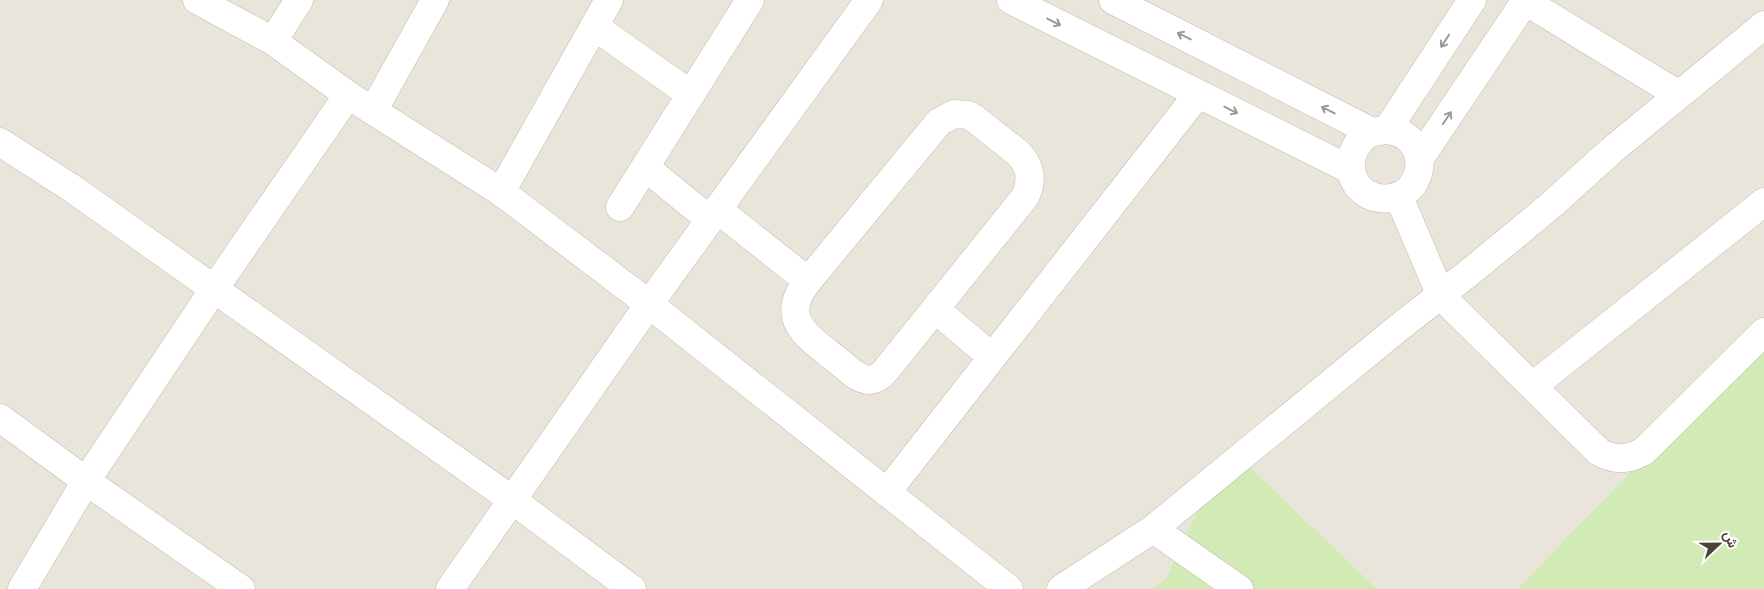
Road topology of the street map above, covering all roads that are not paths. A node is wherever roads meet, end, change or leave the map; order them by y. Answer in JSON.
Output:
{"nodes":[{"id":1,"x":197,"y":0,"type":"edge"},
{"id":2,"x":299,"y":0,"type":"edge"},
{"id":3,"x":435,"y":0,"type":"edge"},
{"id":4,"x":608,"y":0,"type":"edge"},
{"id":5,"x":750,"y":0,"type":"edge"},
{"id":6,"x":869,"y":0,"type":"edge"},
{"id":7,"x":1011,"y":0,"type":"edge"},
{"id":8,"x":1472,"y":0,"type":"edge"},
{"id":9,"x":1525,"y":0,"type":"edge"},
{"id":10,"x":1118,"y":1,"type":"edge"},
{"id":11,"x":1764,"y":25,"type":"edge"},
{"id":12,"x":594,"y":26,"type":"junction"},
{"id":13,"x":273,"y":41,"type":"junction"},
{"id":14,"x":690,"y":94,"type":"junction"},
{"id":15,"x":1198,"y":94,"type":"junction"},
{"id":16,"x":348,"y":95,"type":"junction"},
{"id":17,"x":1679,"y":95,"type":"junction"},
{"id":18,"x":373,"y":111,"type":"junction"},
{"id":19,"x":1380,"y":131,"type":"junction"},
{"id":20,"x":0,"y":142,"type":"edge"},
{"id":21,"x":1420,"y":158,"type":"junction"},
{"id":22,"x":644,"y":167,"type":"junction"},
{"id":23,"x":1351,"y":170,"type":"junction"},
{"id":24,"x":501,"y":192,"type":"junction"},
{"id":25,"x":1399,"y":196,"type":"junction"},
{"id":26,"x":1764,"y":202,"type":"edge"},
{"id":27,"x":620,"y":207,"type":"dead end"},
{"id":28,"x":714,"y":214,"type":"junction"},
{"id":29,"x":808,"y":281,"type":"junction"},
{"id":30,"x":214,"y":289,"type":"junction"},
{"id":31,"x":1440,"y":296,"type":"junction"},
{"id":32,"x":649,"y":304,"type":"junction"},
{"id":33,"x":935,"y":309,"type":"junction"},
{"id":34,"x":1764,"y":332,"type":"edge"},
{"id":35,"x":992,"y":357,"type":"junction"},
{"id":36,"x":1533,"y":386,"type":"junction"},
{"id":37,"x":0,"y":418,"type":"edge"},
{"id":38,"x":86,"y":480,"type":"junction"},
{"id":39,"x":887,"y":492,"type":"junction"},
{"id":40,"x":512,"y":499,"type":"junction"},
{"id":41,"x":1153,"y":529,"type":"junction"},
{"id":42,"x":22,"y":589,"type":"edge"},
{"id":43,"x":241,"y":589,"type":"edge"},
{"id":44,"x":450,"y":589,"type":"edge"},
{"id":45,"x":632,"y":589,"type":"edge"},
{"id":46,"x":1009,"y":589,"type":"edge"},
{"id":47,"x":1061,"y":589,"type":"edge"},
{"id":48,"x":1239,"y":589,"type":"edge"}],
"edges":[{"from":1,"to":13,"type":"street"},
{"from":2,"to":13,"type":"street"},
{"from":3,"to":18,"type":"street"},
{"from":4,"to":12,"type":"street"},
{"from":5,"to":14,"type":"street"},
{"from":6,"to":28,"type":"street"},
{"from":7,"to":15,"type":"street","one_way":true},
{"from":8,"to":19,"type":"street","one_way":true},
{"from":9,"to":17,"type":"street"},
{"from":21,"to":9,"type":"street","one_way":true},
{"from":19,"to":10,"type":"street","one_way":true},
{"from":11,"to":17,"type":"street"},
{"from":12,"to":14,"type":"street"},
{"from":12,"to":24,"type":"street"},
{"from":13,"to":16,"type":"street"},
{"from":14,"to":22,"type":"street"},
{"from":15,"to":23,"type":"street","one_way":true},
{"from":15,"to":35,"type":"street"},
{"from":16,"to":18,"type":"street"},
{"from":16,"to":30,"type":"street"},
{"from":17,"to":31,"type":"street"},
{"from":18,"to":24,"type":"street"},
{"from":19,"to":21,"type":"street"},
{"from":19,"to":23,"type":"street"},
{"from":20,"to":30,"type":"street"},
{"from":21,"to":25,"type":"street"},
{"from":22,"to":27,"type":"street"},
{"from":22,"to":28,"type":"street"},
{"from":23,"to":25,"type":"street"},
{"from":24,"to":32,"type":"street"},
{"from":25,"to":31,"type":"street"},
{"from":26,"to":36,"type":"street"},
{"from":28,"to":29,"type":"street"},
{"from":28,"to":32,"type":"street"},
{"from":29,"to":33,"type":"street"},
{"from":29,"to":33,"type":"street"},
{"from":30,"to":38,"type":"street"},
{"from":30,"to":40,"type":"street"},
{"from":31,"to":36,"type":"street"},
{"from":31,"to":41,"type":"street"},
{"from":32,"to":39,"type":"street"},
{"from":32,"to":40,"type":"street"},
{"from":33,"to":35,"type":"street"},
{"from":34,"to":36,"type":"street"},
{"from":35,"to":39,"type":"street"},
{"from":37,"to":38,"type":"street"},
{"from":38,"to":42,"type":"street"},
{"from":38,"to":43,"type":"street"},
{"from":39,"to":46,"type":"street"},
{"from":40,"to":44,"type":"street"},
{"from":40,"to":45,"type":"street"},
{"from":41,"to":47,"type":"street"},
{"from":41,"to":48,"type":"street"}]}
